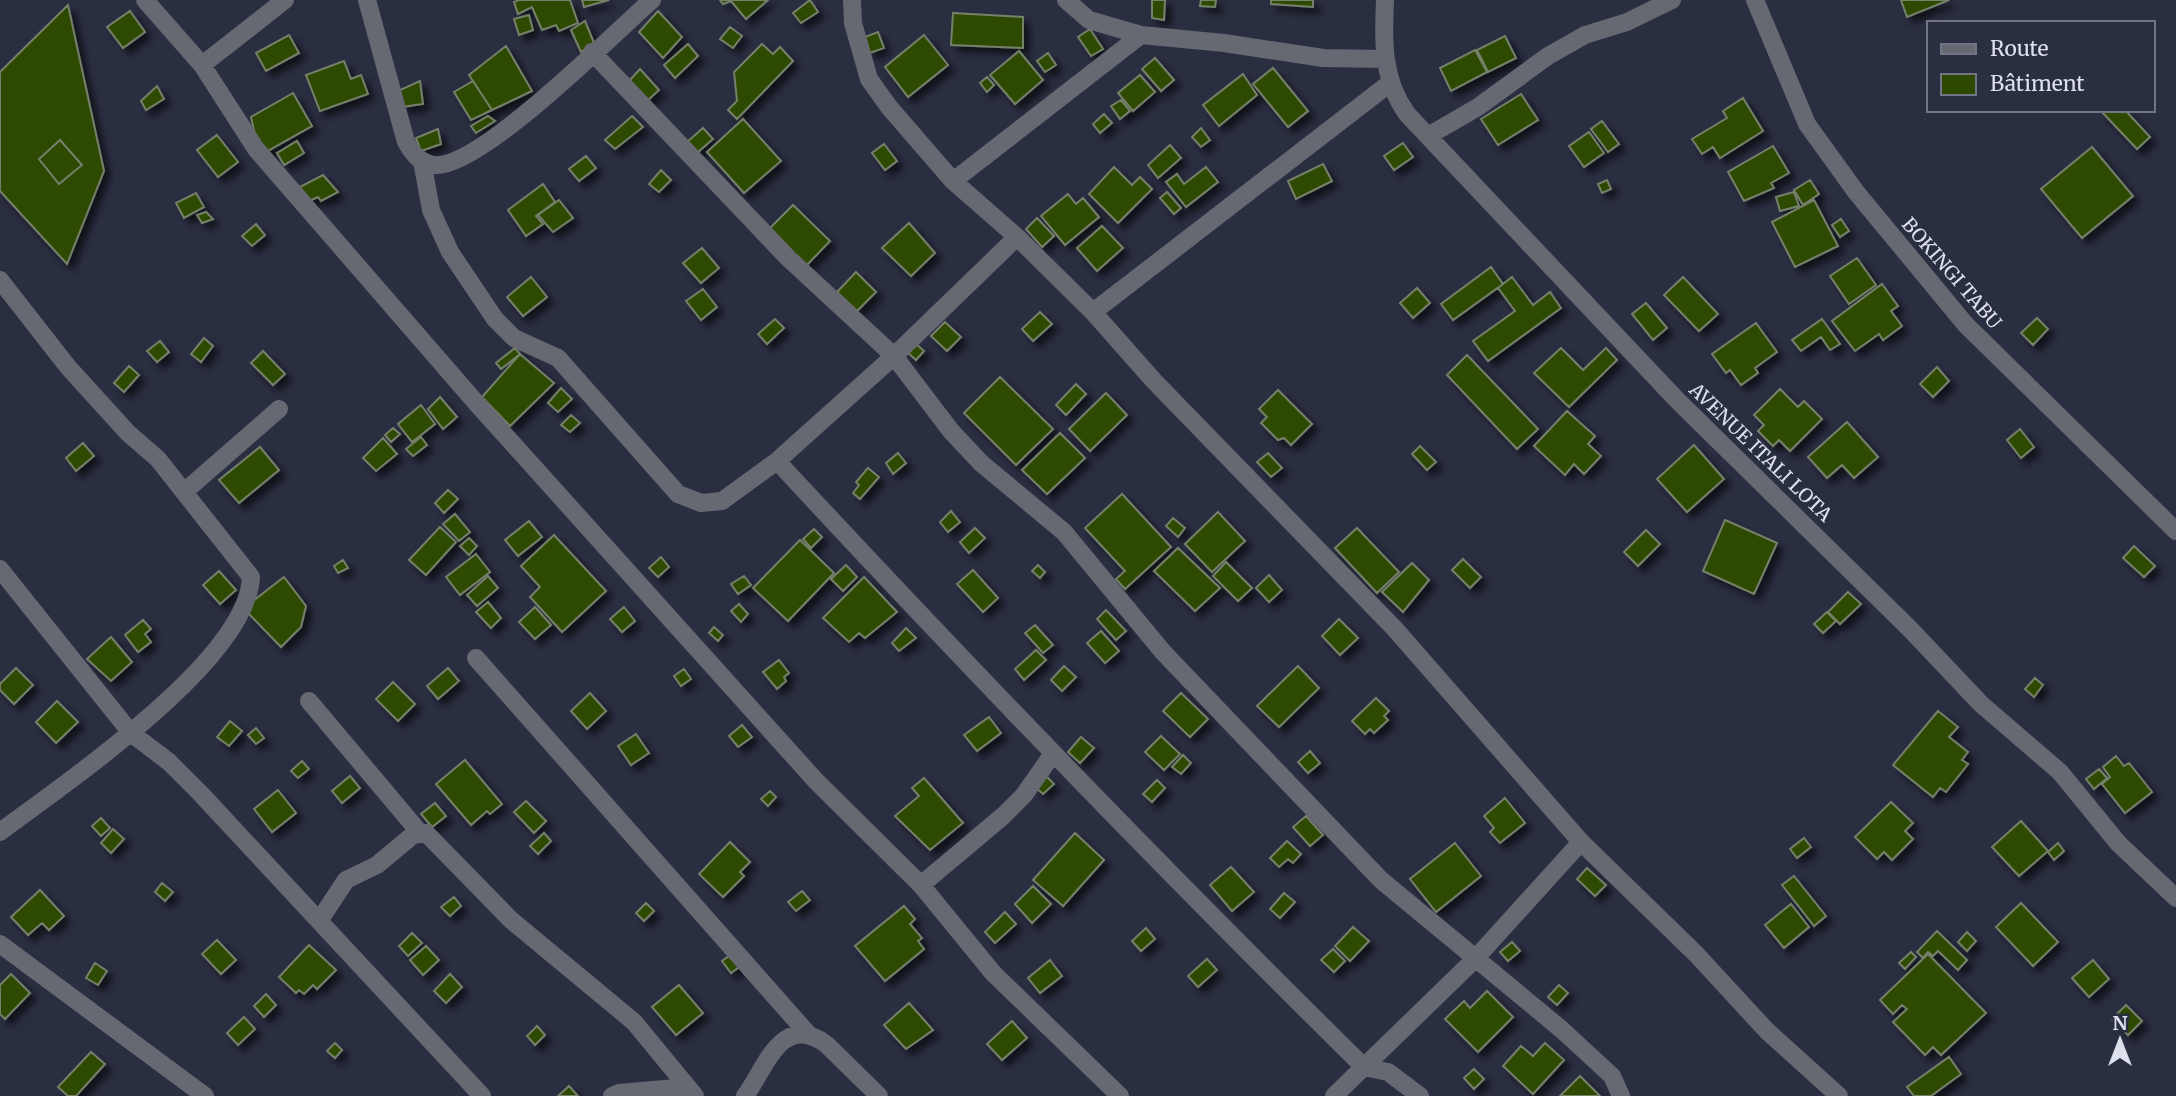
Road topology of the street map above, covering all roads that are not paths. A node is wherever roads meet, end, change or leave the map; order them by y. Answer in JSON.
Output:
{"nodes":[{"id":1,"x":145,"y":0,"type":"edge"},
{"id":2,"x":285,"y":0,"type":"edge"},
{"id":3,"x":367,"y":0,"type":"edge"},
{"id":4,"x":652,"y":0,"type":"edge"},
{"id":5,"x":852,"y":0,"type":"edge"},
{"id":6,"x":1066,"y":0,"type":"edge"},
{"id":7,"x":1090,"y":0,"type":"edge"},
{"id":8,"x":1385,"y":0,"type":"edge"},
{"id":9,"x":1672,"y":0,"type":"edge"},
{"id":10,"x":1755,"y":0,"type":"edge"},
{"id":11,"x":1089,"y":20,"type":"junction"},
{"id":12,"x":1141,"y":35,"type":"junction"},
{"id":13,"x":592,"y":52,"type":"junction"},
{"id":14,"x":1385,"y":59,"type":"junction"},
{"id":15,"x":202,"y":65,"type":"junction"},
{"id":16,"x":1390,"y":83,"type":"junction"},
{"id":17,"x":1428,"y":136,"type":"junction"},
{"id":18,"x":422,"y":161,"type":"junction"},
{"id":19,"x":953,"y":181,"type":"junction"},
{"id":20,"x":1017,"y":237,"type":"junction"},
{"id":21,"x":0,"y":279,"type":"edge"},
{"id":22,"x":1093,"y":312,"type":"junction"},
{"id":23,"x":894,"y":356,"type":"junction"},
{"id":24,"x":279,"y":409,"type":"dead end"},
{"id":25,"x":777,"y":461,"type":"junction"},
{"id":26,"x":184,"y":492,"type":"junction"},
{"id":27,"x":2176,"y":531,"type":"edge"},
{"id":28,"x":0,"y":569,"type":"edge"},
{"id":29,"x":476,"y":658,"type":"dead end"},
{"id":30,"x":309,"y":701,"type":"dead end"},
{"id":31,"x":131,"y":733,"type":"junction"},
{"id":32,"x":1052,"y":755,"type":"junction"},
{"id":33,"x":0,"y":832,"type":"edge"},
{"id":34,"x":420,"y":833,"type":"junction"},
{"id":35,"x":1581,"y":842,"type":"junction"},
{"id":36,"x":921,"y":885,"type":"junction"},
{"id":37,"x":2176,"y":898,"type":"edge"},
{"id":38,"x":319,"y":921,"type":"junction"},
{"id":39,"x":0,"y":944,"type":"edge"},
{"id":40,"x":1474,"y":960,"type":"junction"},
{"id":41,"x":809,"y":1035,"type":"junction"},
{"id":42,"x":1363,"y":1066,"type":"junction"},
{"id":43,"x":691,"y":1092,"type":"edge"},
{"id":44,"x":205,"y":1096,"type":"edge"},
{"id":45,"x":482,"y":1096,"type":"edge"},
{"id":46,"x":612,"y":1096,"type":"edge"},
{"id":47,"x":745,"y":1096,"type":"edge"},
{"id":48,"x":879,"y":1096,"type":"edge"},
{"id":49,"x":1120,"y":1096,"type":"edge"},
{"id":50,"x":1334,"y":1096,"type":"edge"},
{"id":51,"x":1420,"y":1096,"type":"edge"},
{"id":52,"x":1621,"y":1096,"type":"edge"},
{"id":53,"x":1839,"y":1096,"type":"edge"}],
"edges":[{"from":1,"to":15,"type":"street"},
{"from":2,"to":15,"type":"street"},
{"from":3,"to":18,"type":"street"},
{"from":4,"to":13,"type":"street"},
{"from":5,"to":19,"type":"street"},
{"from":6,"to":11,"type":"street"},
{"from":7,"to":11,"type":"street"},
{"from":8,"to":14,"type":"street","name":"AVENUE ITALI LOTA"},
{"from":9,"to":17,"type":"street"},
{"from":10,"to":27,"type":"street","name":"BOKINGI TABU"},
{"from":11,"to":12,"type":"street"},
{"from":12,"to":14,"type":"street"},
{"from":12,"to":19,"type":"street"},
{"from":13,"to":18,"type":"street"},
{"from":13,"to":23,"type":"street"},
{"from":14,"to":16,"type":"street","name":"AVENUE ITALI LOTA"},
{"from":15,"to":36,"type":"street"},
{"from":16,"to":17,"type":"street","name":"AVENUE ITALI LOTA"},
{"from":16,"to":22,"type":"street"},
{"from":17,"to":37,"type":"street","name":"AVENUE ITALI LOTA"},
{"from":18,"to":25,"type":"street"},
{"from":19,"to":20,"type":"street"},
{"from":20,"to":22,"type":"street"},
{"from":20,"to":23,"type":"street"},
{"from":21,"to":26,"type":"street"},
{"from":22,"to":35,"type":"street"},
{"from":23,"to":25,"type":"street"},
{"from":23,"to":40,"type":"street"},
{"from":24,"to":26,"type":"street"},
{"from":25,"to":32,"type":"street"},
{"from":26,"to":31,"type":"street"},
{"from":28,"to":31,"type":"street"},
{"from":29,"to":41,"type":"street"},
{"from":30,"to":34,"type":"street"},
{"from":31,"to":33,"type":"street"},
{"from":31,"to":38,"type":"street"},
{"from":32,"to":36,"type":"street"},
{"from":32,"to":42,"type":"street"},
{"from":34,"to":38,"type":"street"},
{"from":34,"to":43,"type":"street"},
{"from":35,"to":40,"type":"street"},
{"from":35,"to":53,"type":"street"},
{"from":36,"to":49,"type":"street"},
{"from":38,"to":45,"type":"street"},
{"from":39,"to":44,"type":"street"},
{"from":40,"to":42,"type":"street"},
{"from":40,"to":52,"type":"street"},
{"from":41,"to":47,"type":"street"},
{"from":41,"to":48,"type":"street"},
{"from":42,"to":50,"type":"street"},
{"from":42,"to":51,"type":"street"},
{"from":43,"to":46,"type":"street"}]}
